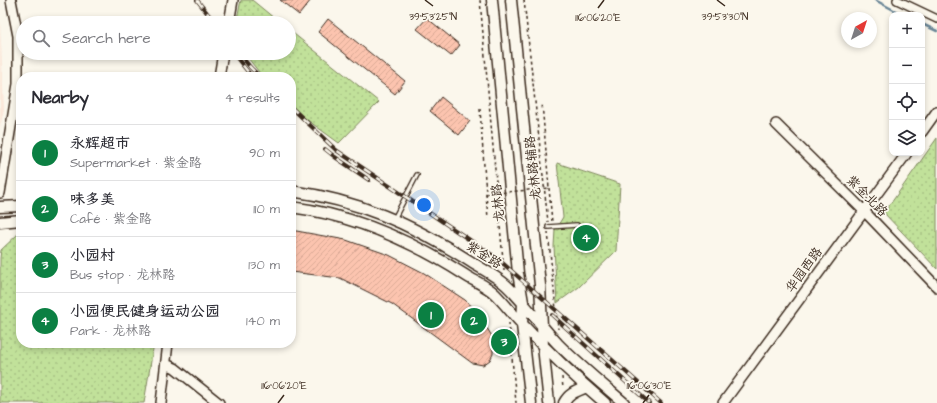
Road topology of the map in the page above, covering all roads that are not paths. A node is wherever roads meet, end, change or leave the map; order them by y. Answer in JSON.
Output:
{"nodes":[{"id":1,"x":11,"y":0,"type":"edge"},
{"id":2,"x":233,"y":0,"type":"edge"},
{"id":3,"x":492,"y":0,"type":"edge"},
{"id":4,"x":511,"y":0,"type":"edge"},
{"id":5,"x":897,"y":0,"type":"edge"},
{"id":6,"x":230,"y":16,"type":"edge"},
{"id":7,"x":937,"y":19,"type":"edge"},
{"id":8,"x":16,"y":26,"type":"edge"},
{"id":9,"x":18,"y":60,"type":"edge"},
{"id":10,"x":222,"y":60,"type":"edge"},
{"id":11,"x":18,"y":72,"type":"edge"},
{"id":12,"x":220,"y":72,"type":"edge"},
{"id":13,"x":16,"y":96,"type":"edge"},
{"id":14,"x":937,"y":111,"type":"edge"},
{"id":15,"x":776,"y":124,"type":"dead end"},
{"id":16,"x":925,"y":128,"type":"edge"},
{"id":17,"x":905,"y":156,"type":"edge"},
{"id":18,"x":417,"y":175,"type":"dead end"},
{"id":19,"x":296,"y":192,"type":"edge"},
{"id":20,"x":0,"y":193,"type":"edge"},
{"id":21,"x":16,"y":206,"type":"edge"},
{"id":22,"x":0,"y":207,"type":"edge"},
{"id":23,"x":296,"y":208,"type":"edge"},
{"id":24,"x":864,"y":211,"type":"junction"},
{"id":25,"x":394,"y":219,"type":"junction"},
{"id":26,"x":16,"y":220,"type":"edge"},
{"id":27,"x":0,"y":222,"type":"edge"},
{"id":28,"x":577,"y":225,"type":"dead end"},
{"id":29,"x":548,"y":227,"type":"road end"},
{"id":30,"x":937,"y":287,"type":"edge"},
{"id":31,"x":523,"y":302,"type":"junction"},
{"id":32,"x":522,"y":325,"type":"junction"},
{"id":33,"x":542,"y":326,"type":"junction"},
{"id":34,"x":543,"y":346,"type":"junction"},
{"id":35,"x":168,"y":348,"type":"edge"},
{"id":36,"x":166,"y":364,"type":"junction"},
{"id":37,"x":587,"y":388,"type":"junction"},
{"id":38,"x":161,"y":403,"type":"edge"},
{"id":39,"x":218,"y":403,"type":"edge"},
{"id":40,"x":531,"y":403,"type":"edge"},
{"id":41,"x":549,"y":403,"type":"edge"},
{"id":42,"x":564,"y":403,"type":"edge"},
{"id":43,"x":605,"y":403,"type":"edge"},
{"id":44,"x":624,"y":403,"type":"edge"},
{"id":45,"x":723,"y":403,"type":"edge"}],
"edges":[{"from":1,"to":8,"type":"street"},
{"from":2,"to":6,"type":"street"},
{"from":3,"to":31,"type":"main road","name":"龙林路"},
{"from":4,"to":33,"type":"main road"},
{"from":5,"to":7,"type":"street"},
{"from":9,"to":11,"type":"street"},
{"from":10,"to":12,"type":"street"},
{"from":13,"to":20,"type":"street"},
{"from":14,"to":16,"type":"street"},
{"from":15,"to":24,"type":"street","name":"紫金北路"},
{"from":17,"to":24,"type":"street","name":"华园西路"},
{"from":18,"to":25,"type":"lane"},
{"from":19,"to":25,"type":"main road","name":"紫金路"},
{"from":21,"to":22,"type":"main road"},
{"from":23,"to":32,"type":"main road","name":"紫金路"},
{"from":24,"to":30,"type":"street","name":"紫金北路"},
{"from":24,"to":45,"type":"street","name":"华园西路"},
{"from":25,"to":31,"type":"main road","name":"紫金路"},
{"from":26,"to":27,"type":"main road"},
{"from":28,"to":29,"type":"lane"},
{"from":31,"to":32,"type":"main road","name":"龙林路"},
{"from":31,"to":33,"type":"main road","name":"紫金路"},
{"from":32,"to":34,"type":"main road","name":"紫金路"},
{"from":32,"to":40,"type":"main road","name":"龙林路"},
{"from":33,"to":34,"type":"main road"},
{"from":33,"to":44,"type":"main road","name":"紫金路"},
{"from":34,"to":37,"type":"main road","name":"紫金路"},
{"from":34,"to":41,"type":"main road"},
{"from":35,"to":36,"type":"street"},
{"from":36,"to":38,"type":"street"},
{"from":36,"to":39,"type":"street"},
{"from":37,"to":42,"type":"main road"},
{"from":37,"to":43,"type":"main road","name":"紫金路"}]}
